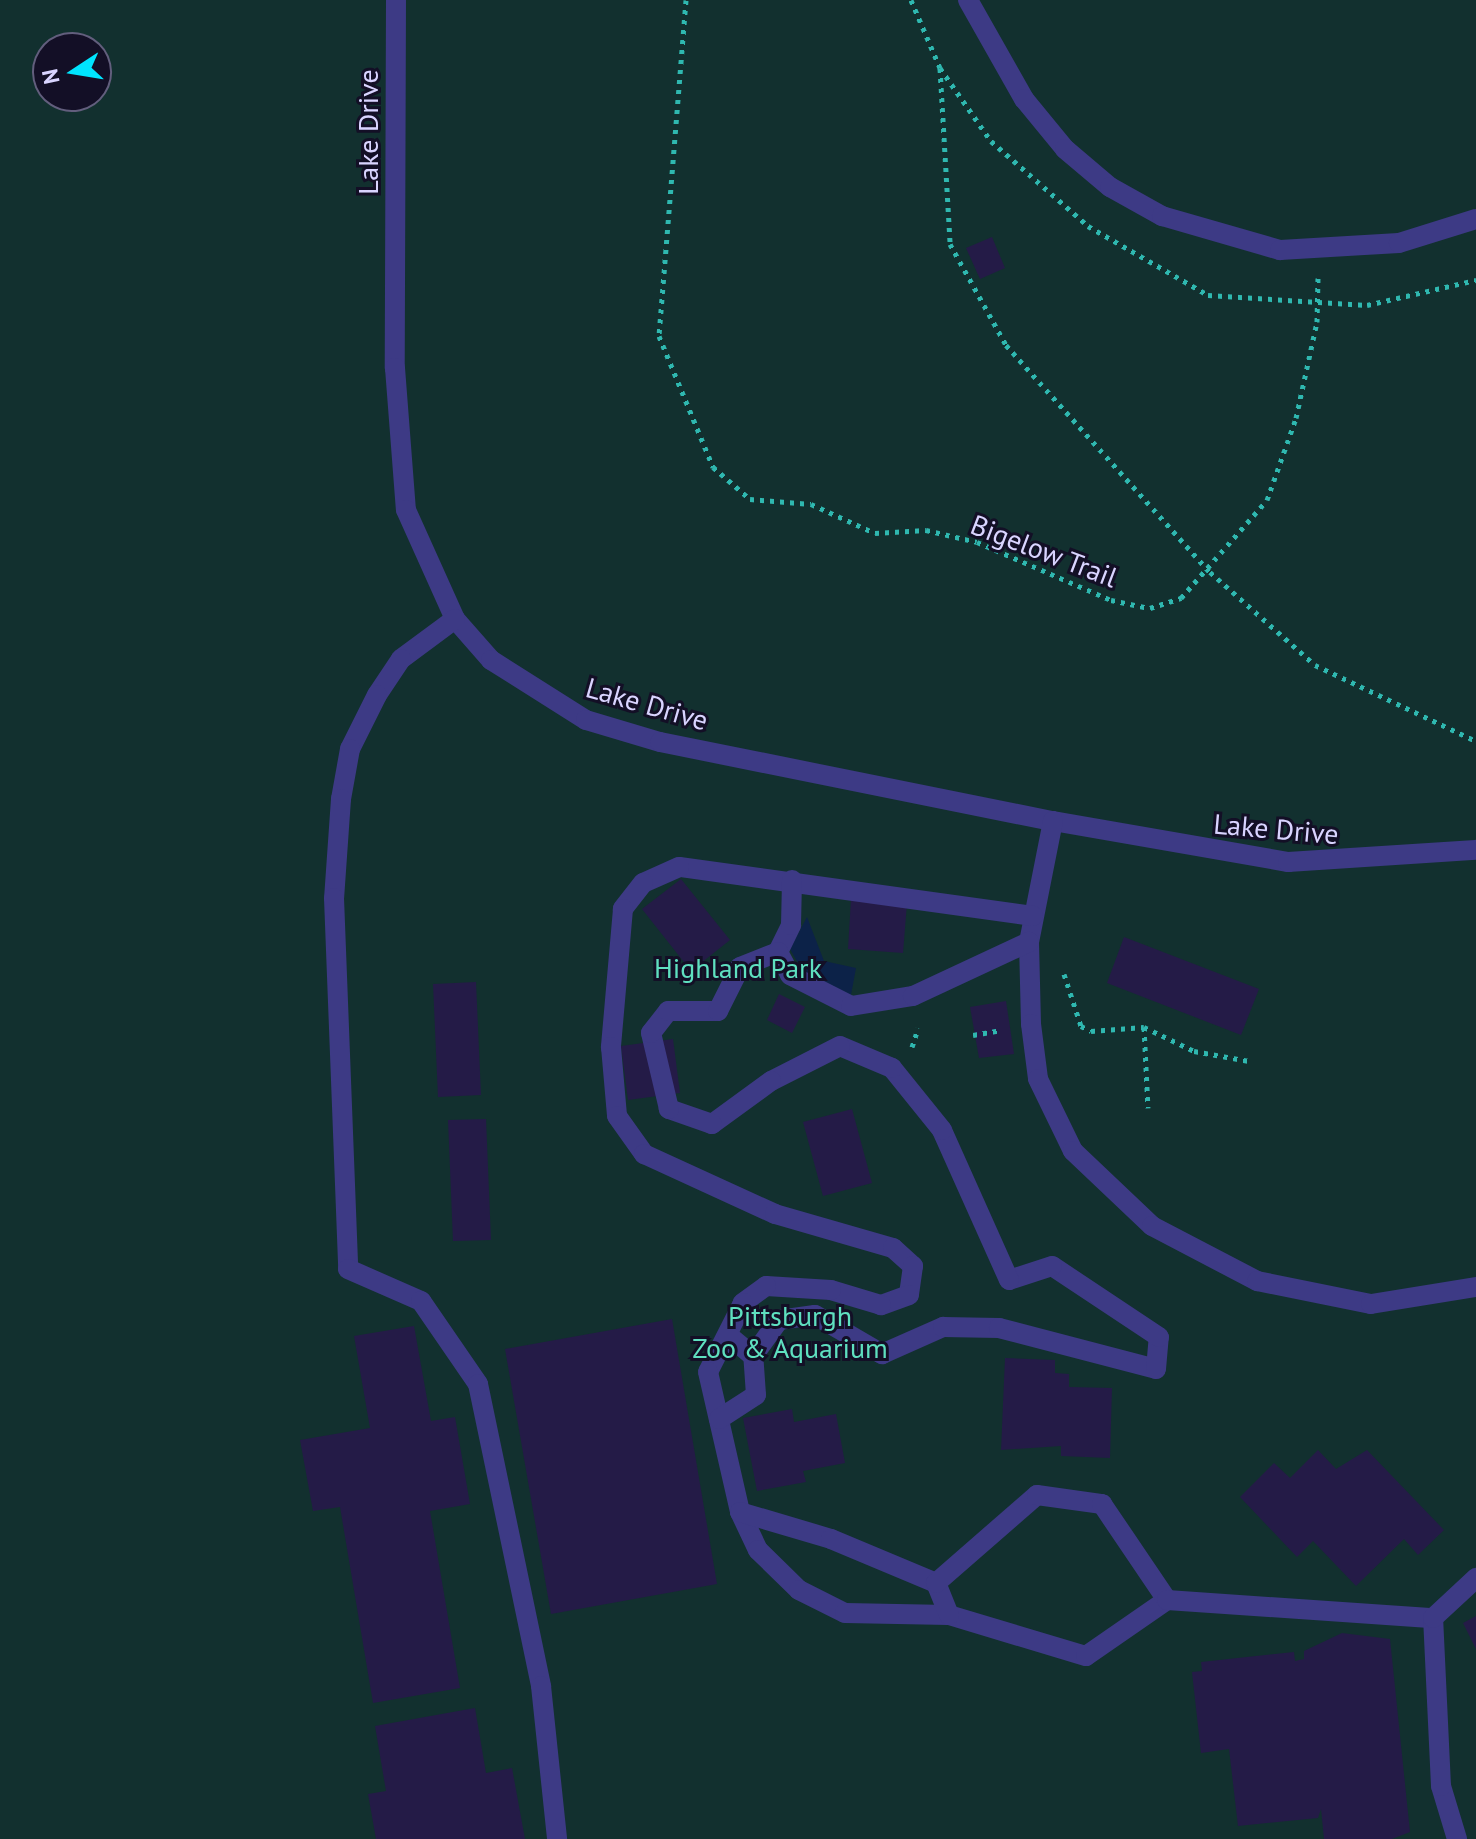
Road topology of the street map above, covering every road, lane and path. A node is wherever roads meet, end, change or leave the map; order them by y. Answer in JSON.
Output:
{"nodes":[{"id":1,"x":396,"y":0,"type":"edge"},
{"id":2,"x":686,"y":0,"type":"edge"},
{"id":3,"x":968,"y":0,"type":"edge"},
{"id":4,"x":940,"y":68,"type":"dead end"},
{"id":5,"x":1476,"y":219,"type":"edge"},
{"id":6,"x":1318,"y":249,"type":"junction"},
{"id":7,"x":1210,"y":572,"type":"junction"},
{"id":8,"x":455,"y":619,"type":"junction"},
{"id":9,"x":1476,"y":741,"type":"edge"},
{"id":10,"x":1053,"y":821,"type":"junction"},
{"id":11,"x":1476,"y":850,"type":"edge"},
{"id":12,"x":792,"y":880,"type":"junction"},
{"id":13,"x":1033,"y":916,"type":"junction"},
{"id":14,"x":1029,"y":942,"type":"junction"},
{"id":15,"x":778,"y":952,"type":"junction"},
{"id":16,"x":913,"y":996,"type":"junction"},
{"id":17,"x":1144,"y":1027,"type":"junction"},
{"id":18,"x":1249,"y":1061,"type":"dead end"},
{"id":19,"x":892,"y":1068,"type":"junction"},
{"id":20,"x":1148,"y":1108,"type":"dead end"},
{"id":21,"x":1476,"y":1287,"type":"edge"},
{"id":22,"x":728,"y":1335,"type":"junction"},
{"id":23,"x":753,"y":1356,"type":"junction"},
{"id":24,"x":719,"y":1419,"type":"junction"},
{"id":25,"x":740,"y":1512,"type":"junction"},
{"id":26,"x":1476,"y":1578,"type":"edge"},
{"id":27,"x":936,"y":1583,"type":"junction"},
{"id":28,"x":1167,"y":1600,"type":"junction"},
{"id":29,"x":949,"y":1615,"type":"junction"},
{"id":30,"x":1433,"y":1618,"type":"junction"},
{"id":31,"x":557,"y":1839,"type":"edge"},
{"id":32,"x":1457,"y":1839,"type":"edge"}],
"edges":[{"from":1,"to":8,"type":"street","name":"Lake Drive"},
{"from":2,"to":7,"type":"path","name":"Bigelow Trail"},
{"from":3,"to":6,"type":"street"},
{"from":4,"to":7,"type":"path"},
{"from":5,"to":6,"type":"street"},
{"from":6,"to":7,"type":"path","name":"Bigelow Trail"},
{"from":7,"to":9,"type":"path"},
{"from":8,"to":10,"type":"street","name":"Lake Drive"},
{"from":8,"to":31,"type":"street"},
{"from":10,"to":11,"type":"street","name":"Lake Drive"},
{"from":10,"to":13,"type":"street"},
{"from":12,"to":13,"type":"street"},
{"from":12,"to":15,"type":"street"},
{"from":12,"to":22,"type":"street"},
{"from":13,"to":14,"type":"street"},
{"from":14,"to":16,"type":"street"},
{"from":14,"to":17,"type":"path"},
{"from":14,"to":21,"type":"street"},
{"from":15,"to":16,"type":"street"},
{"from":15,"to":19,"type":"street"},
{"from":16,"to":19,"type":"path"},
{"from":17,"to":18,"type":"path"},
{"from":17,"to":20,"type":"path"},
{"from":19,"to":23,"type":"street"},
{"from":22,"to":23,"type":"street"},
{"from":22,"to":24,"type":"street"},
{"from":23,"to":24,"type":"street"},
{"from":24,"to":25,"type":"street"},
{"from":25,"to":27,"type":"street"},
{"from":25,"to":29,"type":"street"},
{"from":26,"to":30,"type":"street"},
{"from":27,"to":28,"type":"street"},
{"from":27,"to":29,"type":"street"},
{"from":28,"to":29,"type":"street"},
{"from":28,"to":30,"type":"street"},
{"from":30,"to":32,"type":"street"}]}
